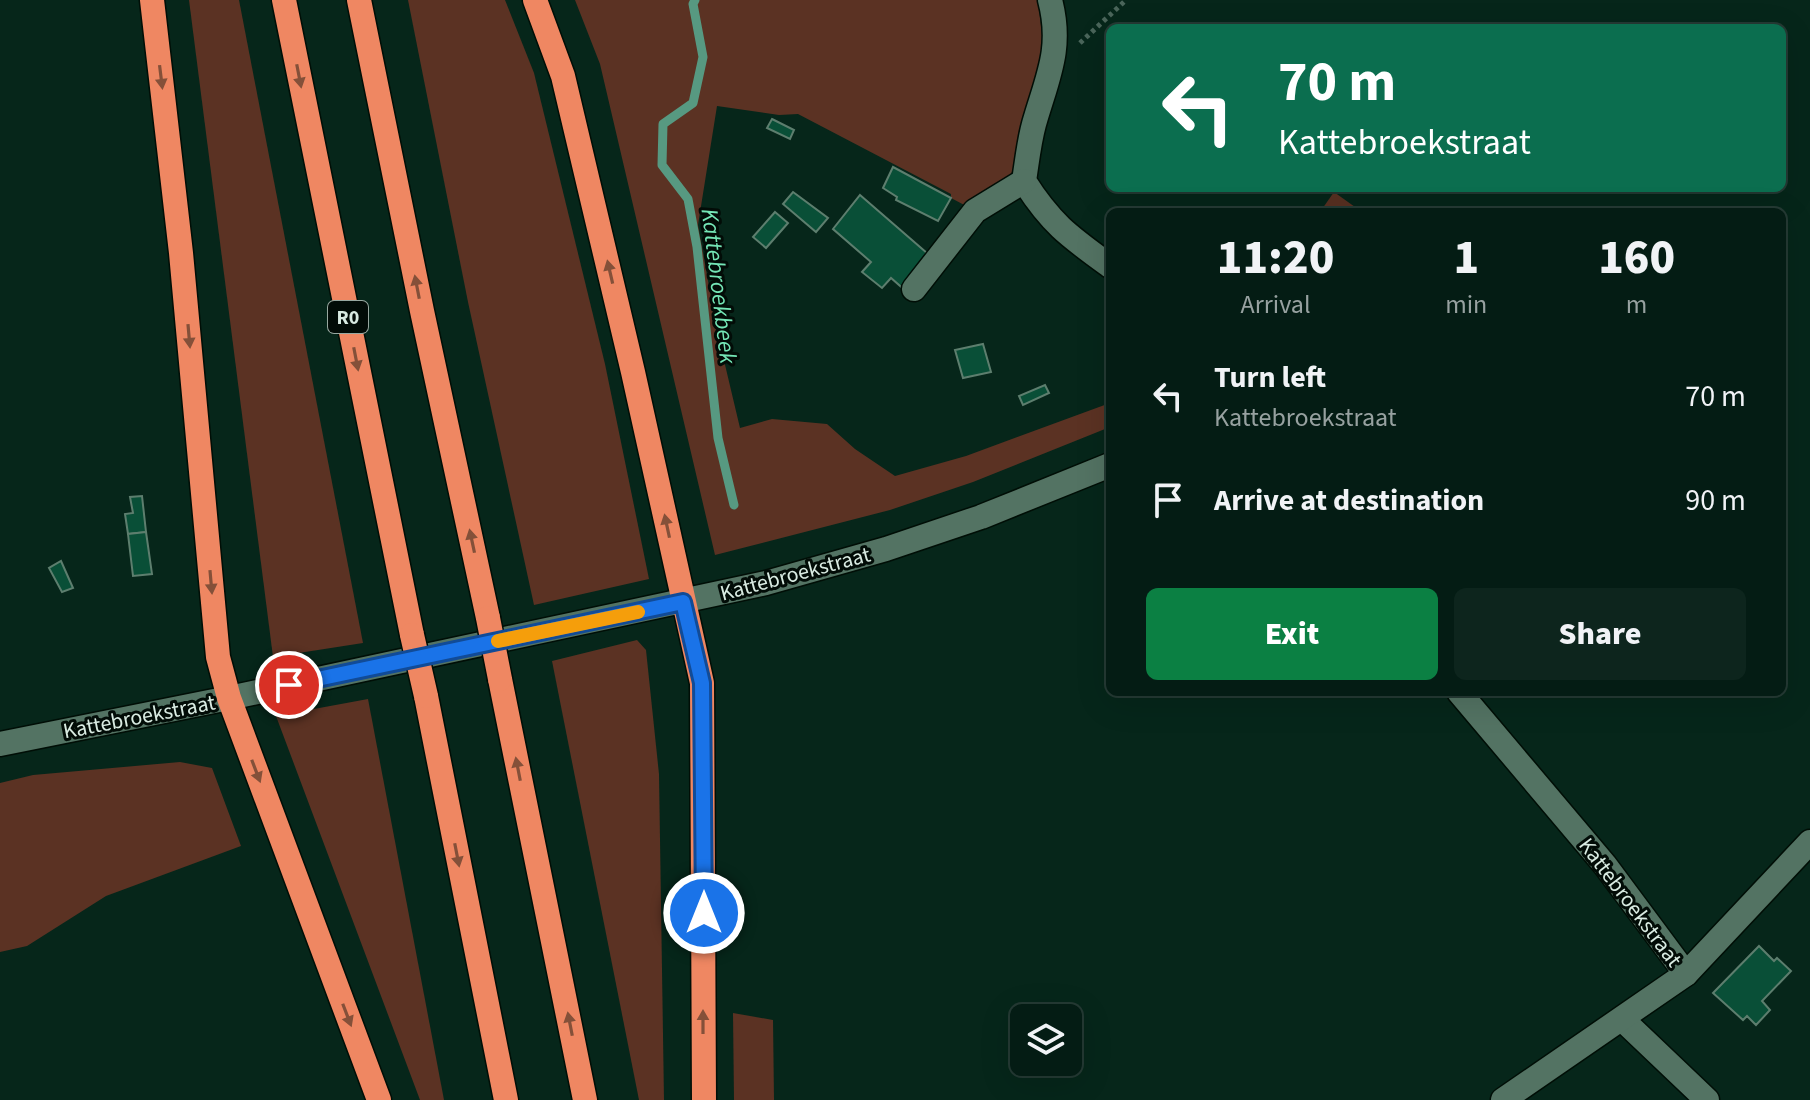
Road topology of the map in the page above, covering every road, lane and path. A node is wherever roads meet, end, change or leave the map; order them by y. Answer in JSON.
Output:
{"nodes":[{"id":1,"x":152,"y":0,"type":"edge"},
{"id":2,"x":284,"y":0,"type":"edge"},
{"id":3,"x":359,"y":0,"type":"edge"},
{"id":4,"x":535,"y":0,"type":"edge"},
{"id":5,"x":1050,"y":0,"type":"edge"},
{"id":6,"x":1126,"y":0,"type":"edge"},
{"id":7,"x":1055,"y":56,"type":"junction"},
{"id":8,"x":1024,"y":181,"type":"junction"},
{"id":9,"x":1106,"y":263,"type":"edge"},
{"id":10,"x":914,"y":289,"type":"dead end"},
{"id":11,"x":1106,"y":467,"type":"edge"},
{"id":12,"x":683,"y":602,"type":"junction"},
{"id":13,"x":1462,"y":696,"type":"edge"},
{"id":14,"x":229,"y":698,"type":"junction"},
{"id":15,"x":0,"y":744,"type":"edge"},
{"id":16,"x":1810,"y":842,"type":"edge"},
{"id":17,"x":1686,"y":974,"type":"junction"},
{"id":18,"x":1623,"y":1020,"type":"junction"},
{"id":19,"x":379,"y":1100,"type":"edge"},
{"id":20,"x":506,"y":1100,"type":"edge"},
{"id":21,"x":585,"y":1100,"type":"edge"},
{"id":22,"x":704,"y":1100,"type":"edge"},
{"id":23,"x":1503,"y":1100,"type":"edge"},
{"id":24,"x":1707,"y":1100,"type":"edge"}],
"edges":[{"from":1,"to":14,"type":"highway","one_way":true},
{"from":2,"to":20,"type":"highway","number":"R0","one_way":true,"bridge":true},
{"from":21,"to":3,"type":"highway","one_way":true,"bridge":true},
{"from":12,"to":4,"type":"highway","one_way":true},
{"from":5,"to":7,"type":"street"},
{"from":6,"to":7,"type":"path"},
{"from":7,"to":8,"type":"street"},
{"from":8,"to":9,"type":"street"},
{"from":8,"to":10,"type":"street"},
{"from":11,"to":12,"type":"street","name":"Kattebroekstraat"},
{"from":12,"to":14,"type":"street","name":"Kattebroekstraat"},
{"from":22,"to":12,"type":"highway","one_way":true},
{"from":13,"to":17,"type":"street","name":"Kattebroekstraat"},
{"from":14,"to":15,"type":"street","name":"Kattebroekstraat"},
{"from":14,"to":19,"type":"highway","one_way":true},
{"from":16,"to":17,"type":"street","name":"Kattebroekstraat"},
{"from":17,"to":18,"type":"street"},
{"from":18,"to":23,"type":"street"},
{"from":18,"to":24,"type":"street"}]}
